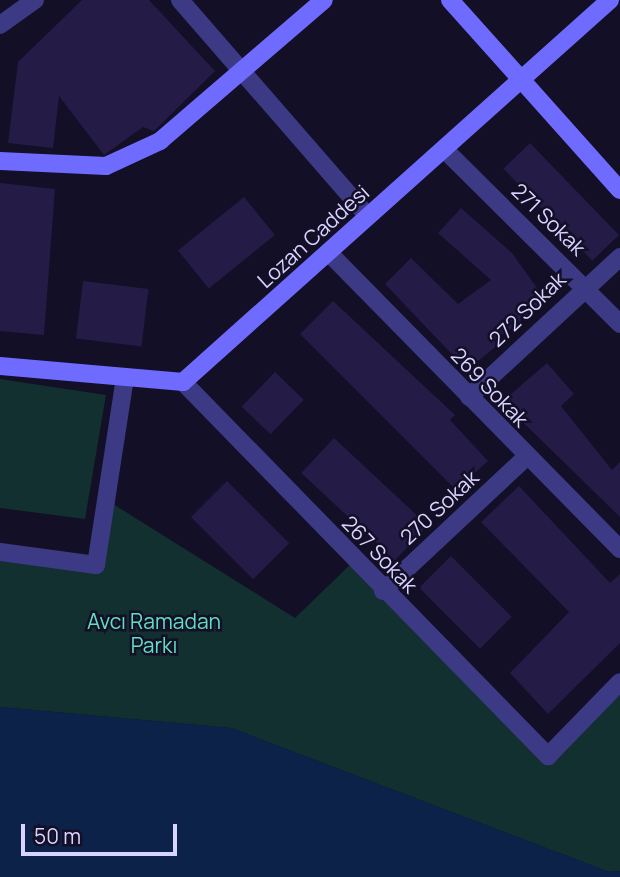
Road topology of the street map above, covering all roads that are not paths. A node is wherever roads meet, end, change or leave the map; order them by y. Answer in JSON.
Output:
{"nodes":[{"id":1,"x":35,"y":0,"type":"edge"},
{"id":2,"x":180,"y":0,"type":"edge"},
{"id":3,"x":324,"y":0,"type":"edge"},
{"id":4,"x":450,"y":0,"type":"edge"},
{"id":5,"x":610,"y":0,"type":"edge"},
{"id":6,"x":0,"y":25,"type":"edge"},
{"id":7,"x":239,"y":71,"type":"junction"},
{"id":8,"x":521,"y":82,"type":"junction"},
{"id":9,"x":445,"y":150,"type":"junction"},
{"id":10,"x":0,"y":161,"type":"edge"},
{"id":11,"x":620,"y":190,"type":"edge"},
{"id":12,"x":369,"y":216,"type":"junction"},
{"id":13,"x":330,"y":254,"type":"junction"},
{"id":14,"x":620,"y":257,"type":"edge"},
{"id":15,"x":584,"y":285,"type":"junction"},
{"id":16,"x":620,"y":324,"type":"edge"},
{"id":17,"x":0,"y":366,"type":"edge"},
{"id":18,"x":125,"y":377,"type":"junction"},
{"id":19,"x":183,"y":382,"type":"junction"},
{"id":20,"x":469,"y":397,"type":"junction"},
{"id":21,"x":526,"y":457,"type":"junction"},
{"id":22,"x":620,"y":549,"type":"edge"},
{"id":23,"x":0,"y":552,"type":"edge"},
{"id":24,"x":383,"y":591,"type":"junction"},
{"id":25,"x":620,"y":682,"type":"edge"}],
"edges":[{"from":1,"to":6,"type":"street"},
{"from":2,"to":7,"type":"street"},
{"from":3,"to":7,"type":"street"},
{"from":4,"to":8,"type":"street"},
{"from":5,"to":8,"type":"street","name":"Lozan Caddesi"},
{"from":7,"to":10,"type":"street"},
{"from":7,"to":12,"type":"street"},
{"from":8,"to":9,"type":"street","name":"Lozan Caddesi"},
{"from":8,"to":11,"type":"street"},
{"from":9,"to":12,"type":"street","name":"Lozan Caddesi"},
{"from":9,"to":15,"type":"street","name":"271 Sokak"},
{"from":12,"to":13,"type":"street","name":"Lozan Caddesi"},
{"from":13,"to":19,"type":"street","name":"Lozan Caddesi"},
{"from":13,"to":20,"type":"street","name":"269 Sokak"},
{"from":14,"to":15,"type":"street","name":"272 Sokak"},
{"from":15,"to":16,"type":"street","name":"271 Sokak"},
{"from":15,"to":20,"type":"street","name":"272 Sokak"},
{"from":17,"to":18,"type":"street"},
{"from":18,"to":19,"type":"street"},
{"from":18,"to":23,"type":"street"},
{"from":19,"to":24,"type":"street","name":"267 Sokak"},
{"from":20,"to":21,"type":"street","name":"269 Sokak"},
{"from":21,"to":22,"type":"street","name":"269 Sokak"},
{"from":21,"to":24,"type":"street","name":"270 Sokak"},
{"from":24,"to":25,"type":"street","name":"267 Sokak"}]}
